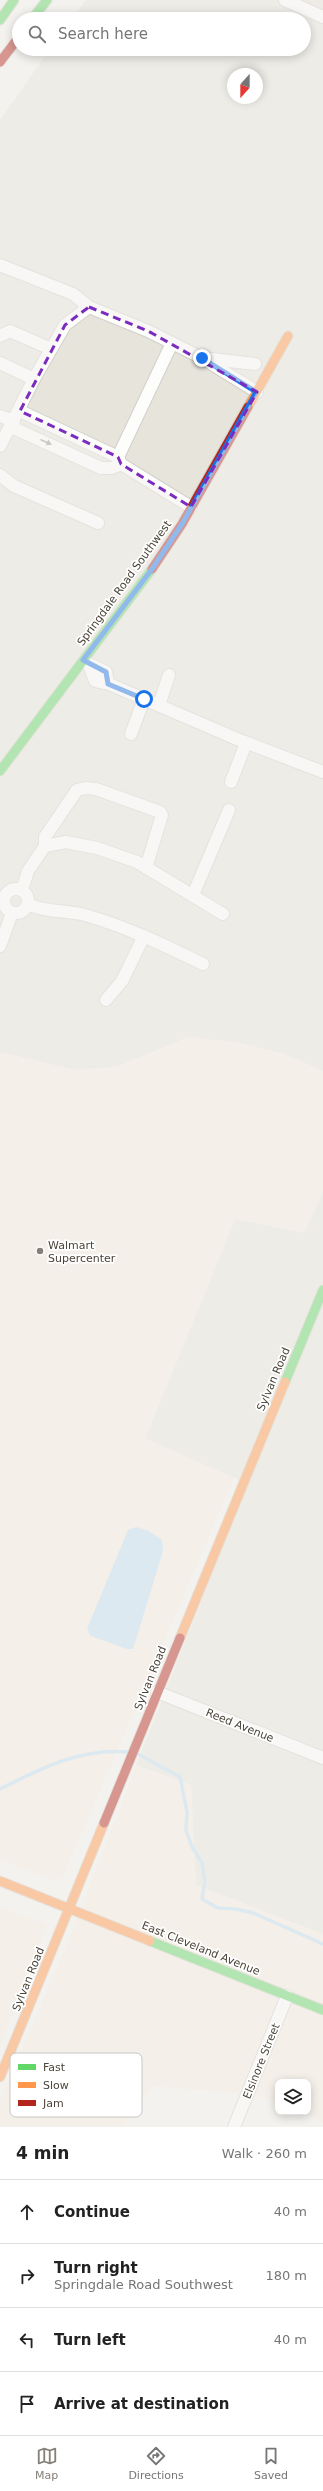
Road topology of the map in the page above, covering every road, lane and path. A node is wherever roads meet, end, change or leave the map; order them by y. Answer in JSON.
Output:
{"nodes":[{"id":1,"x":14,"y":0,"type":"edge"},
{"id":2,"x":47,"y":0,"type":"edge"},
{"id":3,"x":285,"y":0,"type":"edge"},
{"id":4,"x":38,"y":12,"type":"edge"},
{"id":5,"x":323,"y":17,"type":"edge"},
{"id":6,"x":0,"y":20,"type":"edge"},
{"id":7,"x":12,"y":46,"type":"edge"},
{"id":8,"x":0,"y":62,"type":"edge"},
{"id":9,"x":0,"y":265,"type":"edge"},
{"id":10,"x":89,"y":307,"type":"junction"},
{"id":11,"x":0,"y":336,"type":"edge"},
{"id":12,"x":288,"y":336,"type":"dead end"},
{"id":13,"x":172,"y":343,"type":"junction"},
{"id":14,"x":51,"y":349,"type":"junction"},
{"id":15,"x":202,"y":358,"type":"junction"},
{"id":16,"x":0,"y":363,"type":"edge"},
{"id":17,"x":256,"y":364,"type":"dead end"},
{"id":18,"x":34,"y":379,"type":"junction"},
{"id":19,"x":256,"y":392,"type":"junction"},
{"id":20,"x":0,"y":416,"type":"edge"},
{"id":21,"x":15,"y":420,"type":"junction"},
{"id":22,"x":0,"y":446,"type":"edge"},
{"id":23,"x":119,"y":460,"type":"junction"},
{"id":24,"x":0,"y":475,"type":"edge"},
{"id":25,"x":191,"y":508,"type":"junction"},
{"id":26,"x":98,"y":523,"type":"dead end"},
{"id":27,"x":86,"y":662,"type":"junction"},
{"id":28,"x":169,"y":675,"type":"dead end"},
{"id":29,"x":144,"y":699,"type":"junction"},
{"id":30,"x":159,"y":705,"type":"junction"},
{"id":31,"x":131,"y":734,"type":"dead end"},
{"id":32,"x":246,"y":743,"type":"junction"},
{"id":33,"x":0,"y":771,"type":"edge"},
{"id":34,"x":323,"y":772,"type":"edge"},
{"id":35,"x":231,"y":782,"type":"dead end"},
{"id":36,"x":229,"y":810,"type":"dead end"},
{"id":37,"x":45,"y":846,"type":"junction"},
{"id":38,"x":146,"y":868,"type":"junction"},
{"id":39,"x":22,"y":890,"type":"junction"},
{"id":40,"x":193,"y":895,"type":"junction"},
{"id":41,"x":2,"y":896,"type":"edge"},
{"id":42,"x":28,"y":904,"type":"junction"},
{"id":43,"x":12,"y":913,"type":"junction"},
{"id":44,"x":223,"y":914,"type":"dead end"},
{"id":45,"x":144,"y":936,"type":"junction"},
{"id":46,"x":0,"y":946,"type":"edge"},
{"id":47,"x":203,"y":964,"type":"dead end"},
{"id":48,"x":106,"y":1000,"type":"dead end"},
{"id":49,"x":323,"y":1290,"type":"edge"},
{"id":50,"x":157,"y":1692,"type":"junction"},
{"id":51,"x":323,"y":1758,"type":"edge"},
{"id":52,"x":0,"y":1881,"type":"edge"},
{"id":53,"x":70,"y":1908,"type":"junction"},
{"id":54,"x":287,"y":1996,"type":"junction"},
{"id":55,"x":323,"y":2010,"type":"edge"},
{"id":56,"x":0,"y":2076,"type":"edge"},
{"id":57,"x":234,"y":2127,"type":"edge"}],
"edges":[{"from":1,"to":6,"type":"main road"},
{"from":2,"to":4,"type":"main road"},
{"from":3,"to":5,"type":"street"},
{"from":7,"to":8,"type":"main road"},
{"from":9,"to":10,"type":"street"},
{"from":10,"to":13,"type":"street"},
{"from":10,"to":14,"type":"street"},
{"from":11,"to":14,"type":"street"},
{"from":12,"to":19,"type":"main road","name":"Springdale Road Southwest"},
{"from":13,"to":15,"type":"street"},
{"from":13,"to":23,"type":"street"},
{"from":14,"to":18,"type":"street"},
{"from":15,"to":17,"type":"street"},
{"from":15,"to":19,"type":"street"},
{"from":16,"to":18,"type":"street"},
{"from":18,"to":21,"type":"street"},
{"from":19,"to":25,"type":"main road","name":"Springdale Road Southwest"},
{"from":20,"to":21,"type":"street"},
{"from":21,"to":22,"type":"street"},
{"from":21,"to":23,"type":"street"},
{"from":21,"to":23,"type":"street","one_way":true},
{"from":23,"to":25,"type":"street"},
{"from":24,"to":26,"type":"street"},
{"from":25,"to":27,"type":"main road","name":"Springdale Road Southwest"},
{"from":27,"to":29,"type":"street"},
{"from":27,"to":33,"type":"main road","name":"Springdale Road Southwest"},
{"from":28,"to":30,"type":"street"},
{"from":29,"to":30,"type":"street"},
{"from":29,"to":31,"type":"street"},
{"from":30,"to":32,"type":"street"},
{"from":32,"to":34,"type":"street"},
{"from":32,"to":35,"type":"street"},
{"from":36,"to":40,"type":"street"},
{"from":37,"to":38,"type":"street"},
{"from":37,"to":38,"type":"street"},
{"from":37,"to":39,"type":"street"},
{"from":38,"to":40,"type":"street"},
{"from":39,"to":41,"type":"street"},
{"from":39,"to":42,"type":"street"},
{"from":40,"to":44,"type":"street"},
{"from":41,"to":43,"type":"street"},
{"from":42,"to":43,"type":"street"},
{"from":42,"to":45,"type":"street"},
{"from":43,"to":46,"type":"street"},
{"from":45,"to":47,"type":"street"},
{"from":45,"to":48,"type":"street"},
{"from":49,"to":50,"type":"main road","name":"Sylvan Road"},
{"from":50,"to":51,"type":"street","name":"Reed Avenue"},
{"from":50,"to":53,"type":"main road","name":"Sylvan Road"},
{"from":52,"to":53,"type":"main road","name":"East Cleveland Avenue"},
{"from":53,"to":54,"type":"main road","name":"East Cleveland Avenue"},
{"from":53,"to":56,"type":"main road","name":"Sylvan Road"},
{"from":54,"to":55,"type":"main road","name":"East Cleveland Avenue"},
{"from":54,"to":57,"type":"street","name":"Elsinore Street"}]}
